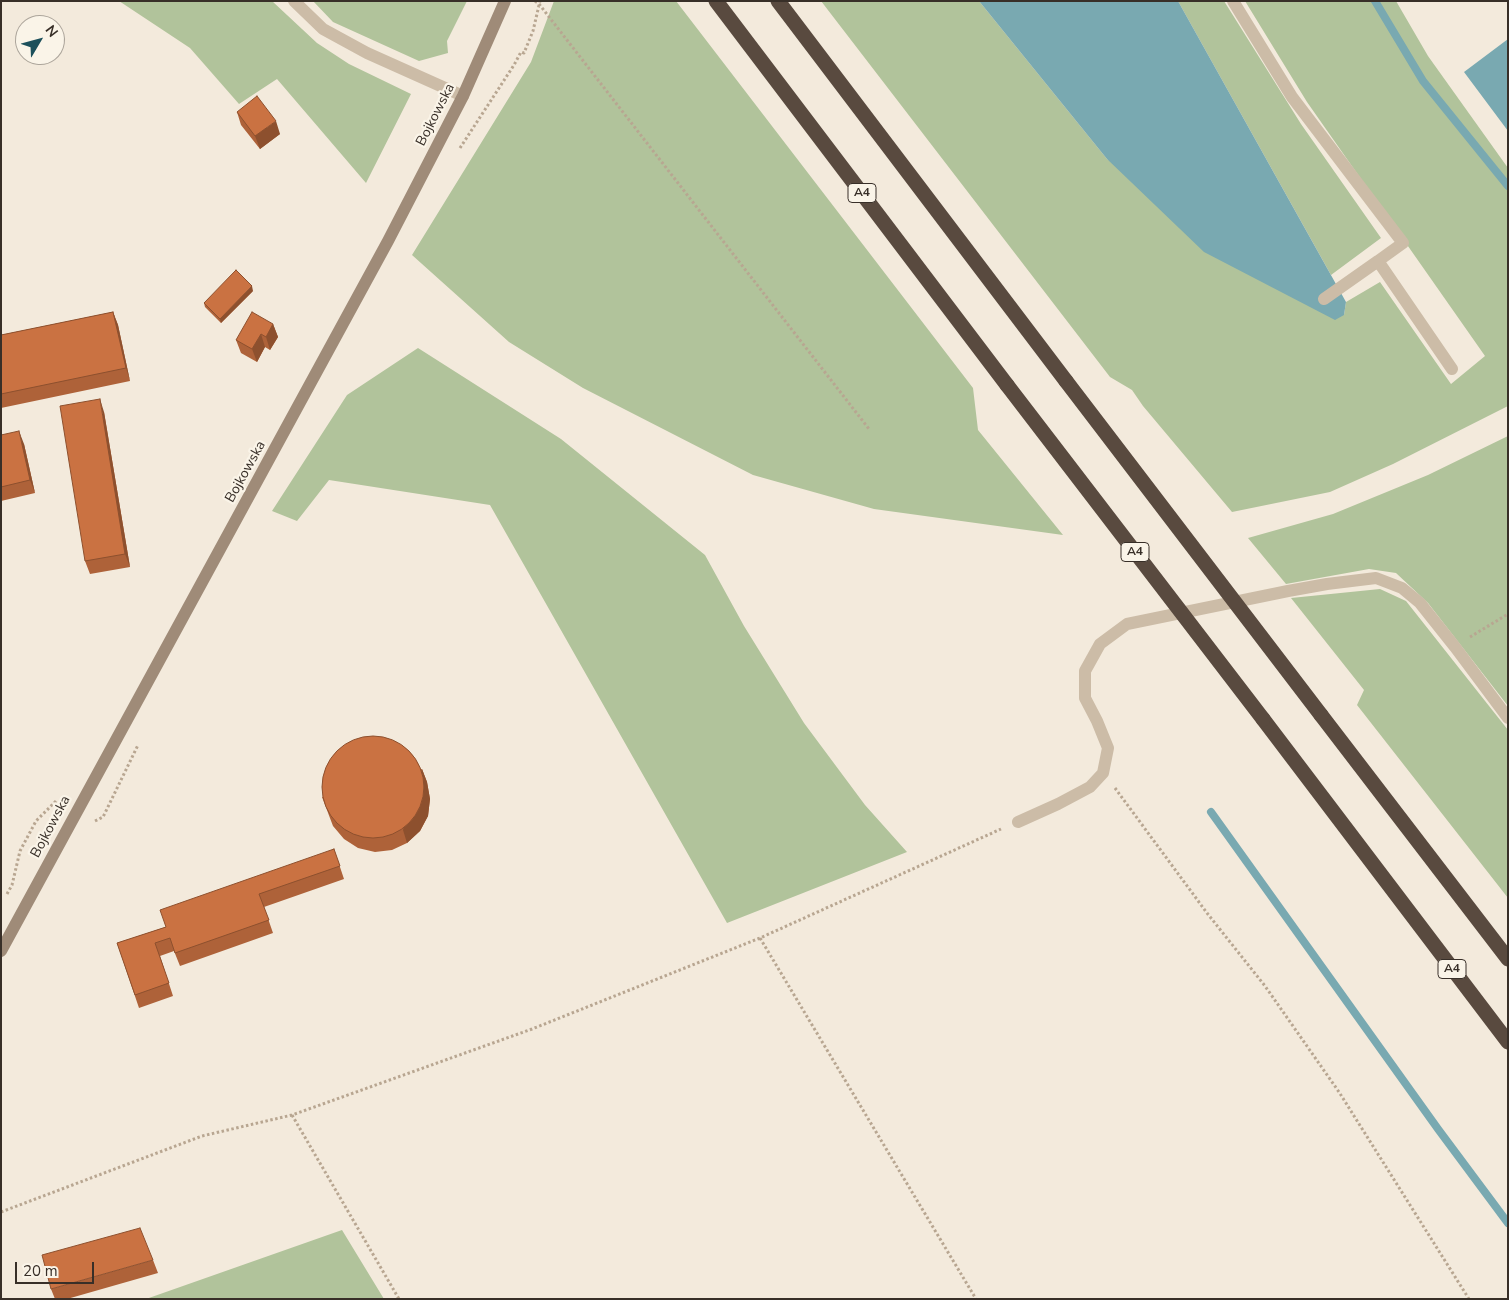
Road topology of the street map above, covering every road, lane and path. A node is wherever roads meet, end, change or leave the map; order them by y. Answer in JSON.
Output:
{"nodes":[{"id":1,"x":294,"y":1,"type":"edge"},
{"id":2,"x":505,"y":1,"type":"edge"},
{"id":3,"x":534,"y":1,"type":"edge"},
{"id":4,"x":716,"y":1,"type":"edge"},
{"id":5,"x":778,"y":1,"type":"edge"},
{"id":6,"x":1234,"y":1,"type":"edge"},
{"id":7,"x":540,"y":3,"type":"edge"},
{"id":8,"x":520,"y":52,"type":"dead end"},
{"id":9,"x":463,"y":96,"type":"junction"},
{"id":10,"x":1378,"y":260,"type":"junction"},
{"id":11,"x":1324,"y":299,"type":"dead end"},
{"id":12,"x":1452,"y":368,"type":"dead end"},
{"id":13,"x":869,"y":429,"type":"dead end"},
{"id":14,"x":1508,"y":614,"type":"edge"},
{"id":15,"x":1455,"y":647,"type":"junction"},
{"id":16,"x":1508,"y":718,"type":"edge"},
{"id":17,"x":142,"y":738,"type":"dead end"},
{"id":18,"x":1103,"y":773,"type":"junction"},
{"id":19,"x":57,"y":800,"type":"dead end"},
{"id":20,"x":94,"y":822,"type":"dead end"},
{"id":21,"x":1018,"y":822,"type":"joint"},
{"id":22,"x":5,"y":899,"type":"dead end"},
{"id":23,"x":760,"y":938,"type":"junction"},
{"id":24,"x":1,"y":951,"type":"edge"},
{"id":25,"x":1508,"y":960,"type":"edge"},
{"id":26,"x":1508,"y":1042,"type":"edge"},
{"id":27,"x":292,"y":1115,"type":"junction"},
{"id":28,"x":1,"y":1212,"type":"edge"},
{"id":29,"x":399,"y":1299,"type":"edge"},
{"id":30,"x":976,"y":1299,"type":"edge"},
{"id":31,"x":1469,"y":1299,"type":"edge"}],
"edges":[{"from":1,"to":9,"type":"lane"},
{"from":2,"to":9,"type":"street","name":"Bojkowska"},
{"from":3,"to":7,"type":"path"},
{"from":4,"to":26,"type":"highway","number":"A4","bridge":true},
{"from":5,"to":25,"type":"highway","bridge":true},
{"from":6,"to":10,"type":"lane"},
{"from":7,"to":8,"type":"path"},
{"from":7,"to":13,"type":"path"},
{"from":9,"to":24,"type":"street","name":"Bojkowska"},
{"from":10,"to":11,"type":"lane"},
{"from":10,"to":12,"type":"lane"},
{"from":14,"to":15,"type":"path"},
{"from":15,"to":16,"type":"lane"},
{"from":15,"to":18,"type":"lane"},
{"from":17,"to":20,"type":"path"},
{"from":18,"to":21,"type":"lane"},
{"from":18,"to":31,"type":"path"},
{"from":19,"to":22,"type":"path"},
{"from":21,"to":23,"type":"path"},
{"from":23,"to":27,"type":"path"},
{"from":23,"to":30,"type":"path"},
{"from":27,"to":28,"type":"path"},
{"from":27,"to":29,"type":"path"}]}
